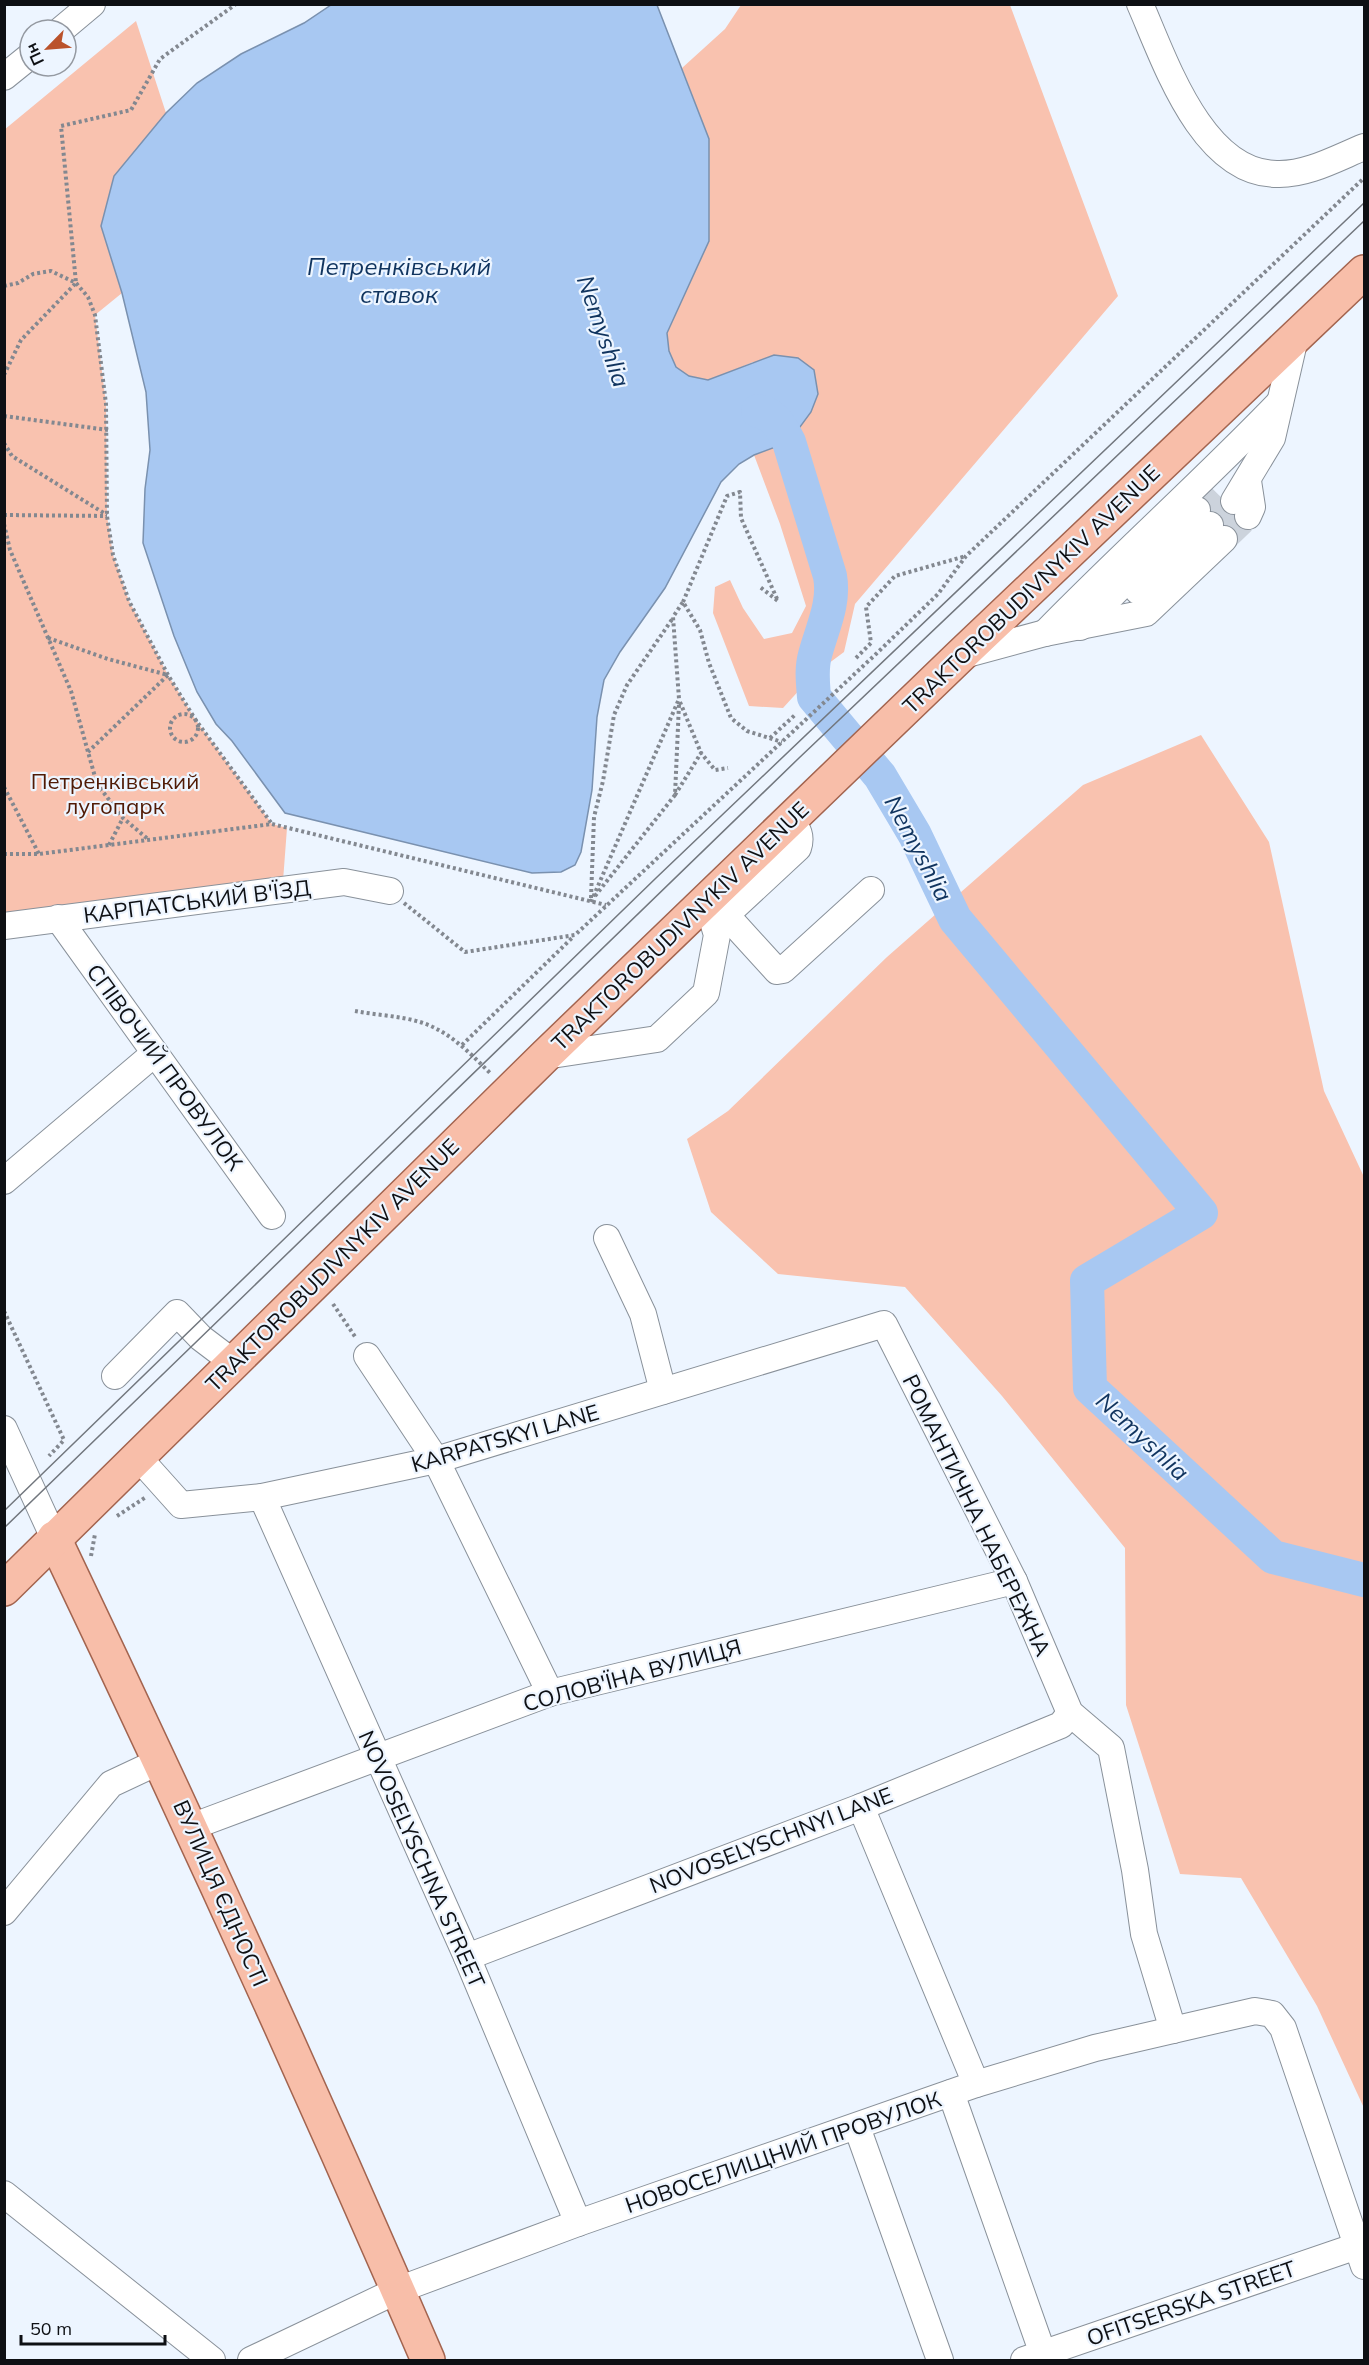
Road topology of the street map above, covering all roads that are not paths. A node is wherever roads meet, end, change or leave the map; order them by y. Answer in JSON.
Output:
{"nodes":[{"id":1,"x":92,"y":4,"type":"edge"},
{"id":2,"x":1140,"y":4,"type":"edge"},
{"id":3,"x":76,"y":18,"type":"edge"},
{"id":4,"x":18,"y":66,"type":"edge"},
{"id":5,"x":4,"y":77,"type":"edge"},
{"id":6,"x":1365,"y":147,"type":"edge"},
{"id":7,"x":1365,"y":272,"type":"edge"},
{"id":8,"x":1295,"y":338,"type":"junction"},
{"id":9,"x":1281,"y":402,"type":"junction"},
{"id":10,"x":1260,"y":423,"type":"junction"},
{"id":11,"x":1092,"y":624,"type":"junction"},
{"id":12,"x":1045,"y":633,"type":"junction"},
{"id":13,"x":960,"y":656,"type":"junction"},
{"id":14,"x":871,"y":890,"type":"dead end"},
{"id":15,"x":390,"y":891,"type":"road end"},
{"id":16,"x":716,"y":914,"type":"junction"},
{"id":17,"x":58,"y":918,"type":"junction"},
{"id":18,"x":4,"y":926,"type":"edge"},
{"id":19,"x":155,"y":1053,"type":"junction"},
{"id":20,"x":545,"y":1056,"type":"junction"},
{"id":21,"x":4,"y":1181,"type":"edge"},
{"id":22,"x":272,"y":1216,"type":"dead end"},
{"id":23,"x":607,"y":1238,"type":"dead end"},
{"id":24,"x":884,"y":1324,"type":"joint"},
{"id":25,"x":361,"y":1346,"type":"road end"},
{"id":26,"x":234,"y":1363,"type":"junction"},
{"id":27,"x":115,"y":1376,"type":"dead end"},
{"id":28,"x":663,"y":1391,"type":"junction"},
{"id":29,"x":4,"y":1429,"type":"edge"},
{"id":30,"x":138,"y":1457,"type":"junction"},
{"id":31,"x":436,"y":1460,"type":"junction"},
{"id":32,"x":262,"y":1497,"type":"junction"},
{"id":33,"x":54,"y":1538,"type":"junction"},
{"id":34,"x":1014,"y":1581,"type":"junction"},
{"id":35,"x":4,"y":1589,"type":"edge"},
{"id":36,"x":550,"y":1693,"type":"junction"},
{"id":37,"x":1070,"y":1713,"type":"junction"},
{"id":38,"x":377,"y":1756,"type":"junction"},
{"id":39,"x":160,"y":1761,"type":"junction"},
{"id":40,"x":861,"y":1807,"type":"junction"},
{"id":41,"x":191,"y":1827,"type":"junction"},
{"id":42,"x":4,"y":1912,"type":"edge"},
{"id":43,"x":467,"y":1957,"type":"junction"},
{"id":44,"x":1173,"y":2030,"type":"junction"},
{"id":45,"x":976,"y":2084,"type":"junction"},
{"id":46,"x":951,"y":2093,"type":"junction"},
{"id":47,"x":857,"y":2127,"type":"junction"},
{"id":48,"x":4,"y":2194,"type":"edge"},
{"id":49,"x":578,"y":2223,"type":"junction"},
{"id":50,"x":1361,"y":2256,"type":"edge"},
{"id":51,"x":398,"y":2290,"type":"junction"},
{"id":52,"x":1034,"y":2357,"type":"edge"},
{"id":53,"x":212,"y":2361,"type":"edge"},
{"id":54,"x":251,"y":2361,"type":"edge"},
{"id":55,"x":428,"y":2361,"type":"edge"},
{"id":56,"x":940,"y":2361,"type":"edge"}],
"edges":[{"from":1,"to":3,"type":"street"},
{"from":2,"to":6,"type":"street"},
{"from":4,"to":5,"type":"street"},
{"from":7,"to":8,"type":"main road","name":"TRAKTOROBUDIVNYKIV AVENUE"},
{"from":8,"to":9,"type":"street"},
{"from":8,"to":13,"type":"main road","name":"TRAKTOROBUDIVNYKIV AVENUE"},
{"from":9,"to":10,"type":"street"},
{"from":9,"to":10,"type":"street"},
{"from":10,"to":12,"type":"street"},
{"from":11,"to":11,"type":"street"},
{"from":11,"to":12,"type":"street"},
{"from":12,"to":13,"type":"street"},
{"from":13,"to":16,"type":"main road","name":"TRAKTOROBUDIVNYKIV AVENUE"},
{"from":14,"to":16,"type":"street"},
{"from":15,"to":17,"type":"street","name":"КАРПАТСЬКИЙ В'ЇЗД"},
{"from":16,"to":20,"type":"main road","name":"TRAKTOROBUDIVNYKIV AVENUE"},
{"from":16,"to":20,"type":"street"},
{"from":17,"to":18,"type":"street","name":"КАРПАТСЬКИЙ В'ЇЗД"},
{"from":17,"to":19,"type":"street","name":"СПІВОЧИЙ ПРОВУЛОК"},
{"from":19,"to":21,"type":"street"},
{"from":19,"to":22,"type":"street","name":"СПІВОЧИЙ ПРОВУЛОК"},
{"from":20,"to":26,"type":"main road","name":"TRAKTOROBUDIVNYKIV AVENUE"},
{"from":23,"to":28,"type":"street"},
{"from":24,"to":28,"type":"street","name":"KARPATSKYI LANE"},
{"from":24,"to":34,"type":"street","name":"РОМАНТИЧНА НАБЕРЕЖНА"},
{"from":25,"to":31,"type":"street"},
{"from":26,"to":27,"type":"street"},
{"from":26,"to":30,"type":"main road","name":"TRAKTOROBUDIVNYKIV AVENUE"},
{"from":28,"to":31,"type":"street","name":"KARPATSKYI LANE"},
{"from":29,"to":33,"type":"street","name":"ВУЛИЦЯ ЄДНОСТІ"},
{"from":30,"to":32,"type":"street","name":"KARPATSKYI LANE"},
{"from":30,"to":33,"type":"main road","name":"TRAKTOROBUDIVNYKIV AVENUE"},
{"from":31,"to":32,"type":"street","name":"KARPATSKYI LANE"},
{"from":31,"to":36,"type":"street"},
{"from":32,"to":38,"type":"street","name":"NOVOSELYSCHNA STREET"},
{"from":33,"to":35,"type":"main road","name":"TRAKTOROBUDIVNYKIV AVENUE"},
{"from":33,"to":39,"type":"main road","name":"ВУЛИЦЯ ЄДНОСТІ"},
{"from":34,"to":36,"type":"street","name":"СОЛОВ'ЇНА ВУЛИЦЯ"},
{"from":34,"to":37,"type":"street","name":"РОМАНТИЧНА НАБЕРЕЖНА"},
{"from":36,"to":38,"type":"street","name":"СОЛОВ'ЇНА ВУЛИЦЯ"},
{"from":37,"to":40,"type":"street","name":"NOVOSELYSCHNYI LANE"},
{"from":37,"to":44,"type":"street","name":"РОМАНТИЧНА НАБЕРЕЖНА"},
{"from":38,"to":41,"type":"street","name":"СОЛОВ'ЇНА ВУЛИЦЯ"},
{"from":38,"to":43,"type":"street","name":"NOVOSELYSCHNA STREET"},
{"from":39,"to":41,"type":"main road","name":"ВУЛИЦЯ ЄДНОСТІ"},
{"from":39,"to":42,"type":"street"},
{"from":40,"to":43,"type":"street","name":"NOVOSELYSCHNYI LANE"},
{"from":40,"to":45,"type":"street"},
{"from":41,"to":51,"type":"main road","name":"ВУЛИЦЯ ЄДНОСТІ"},
{"from":43,"to":49,"type":"street","name":"NOVOSELYSCHNA STREET"},
{"from":44,"to":45,"type":"street","name":"НОВОСЕЛИЩНИЙ ПРОВУЛОК"},
{"from":44,"to":50,"type":"street"},
{"from":45,"to":46,"type":"street","name":"НОВОСЕЛИЩНИЙ ПРОВУЛОК"},
{"from":46,"to":47,"type":"street","name":"НОВОСЕЛИЩНИЙ ПРОВУЛОК"},
{"from":46,"to":52,"type":"street"},
{"from":47,"to":49,"type":"street","name":"НОВОСЕЛИЩНИЙ ПРОВУЛОК"},
{"from":47,"to":56,"type":"street"},
{"from":48,"to":53,"type":"street"},
{"from":49,"to":51,"type":"street","name":"НОВОСЕЛИЩНИЙ ПРОВУЛОК"},
{"from":50,"to":52,"type":"street","name":"OFITSERSKA STREET"},
{"from":51,"to":54,"type":"street","name":"НОВОСЕЛИЩНИЙ ПРОВУЛОК"},
{"from":51,"to":55,"type":"main road","name":"ВУЛИЦЯ ЄДНОСТІ"}]}
